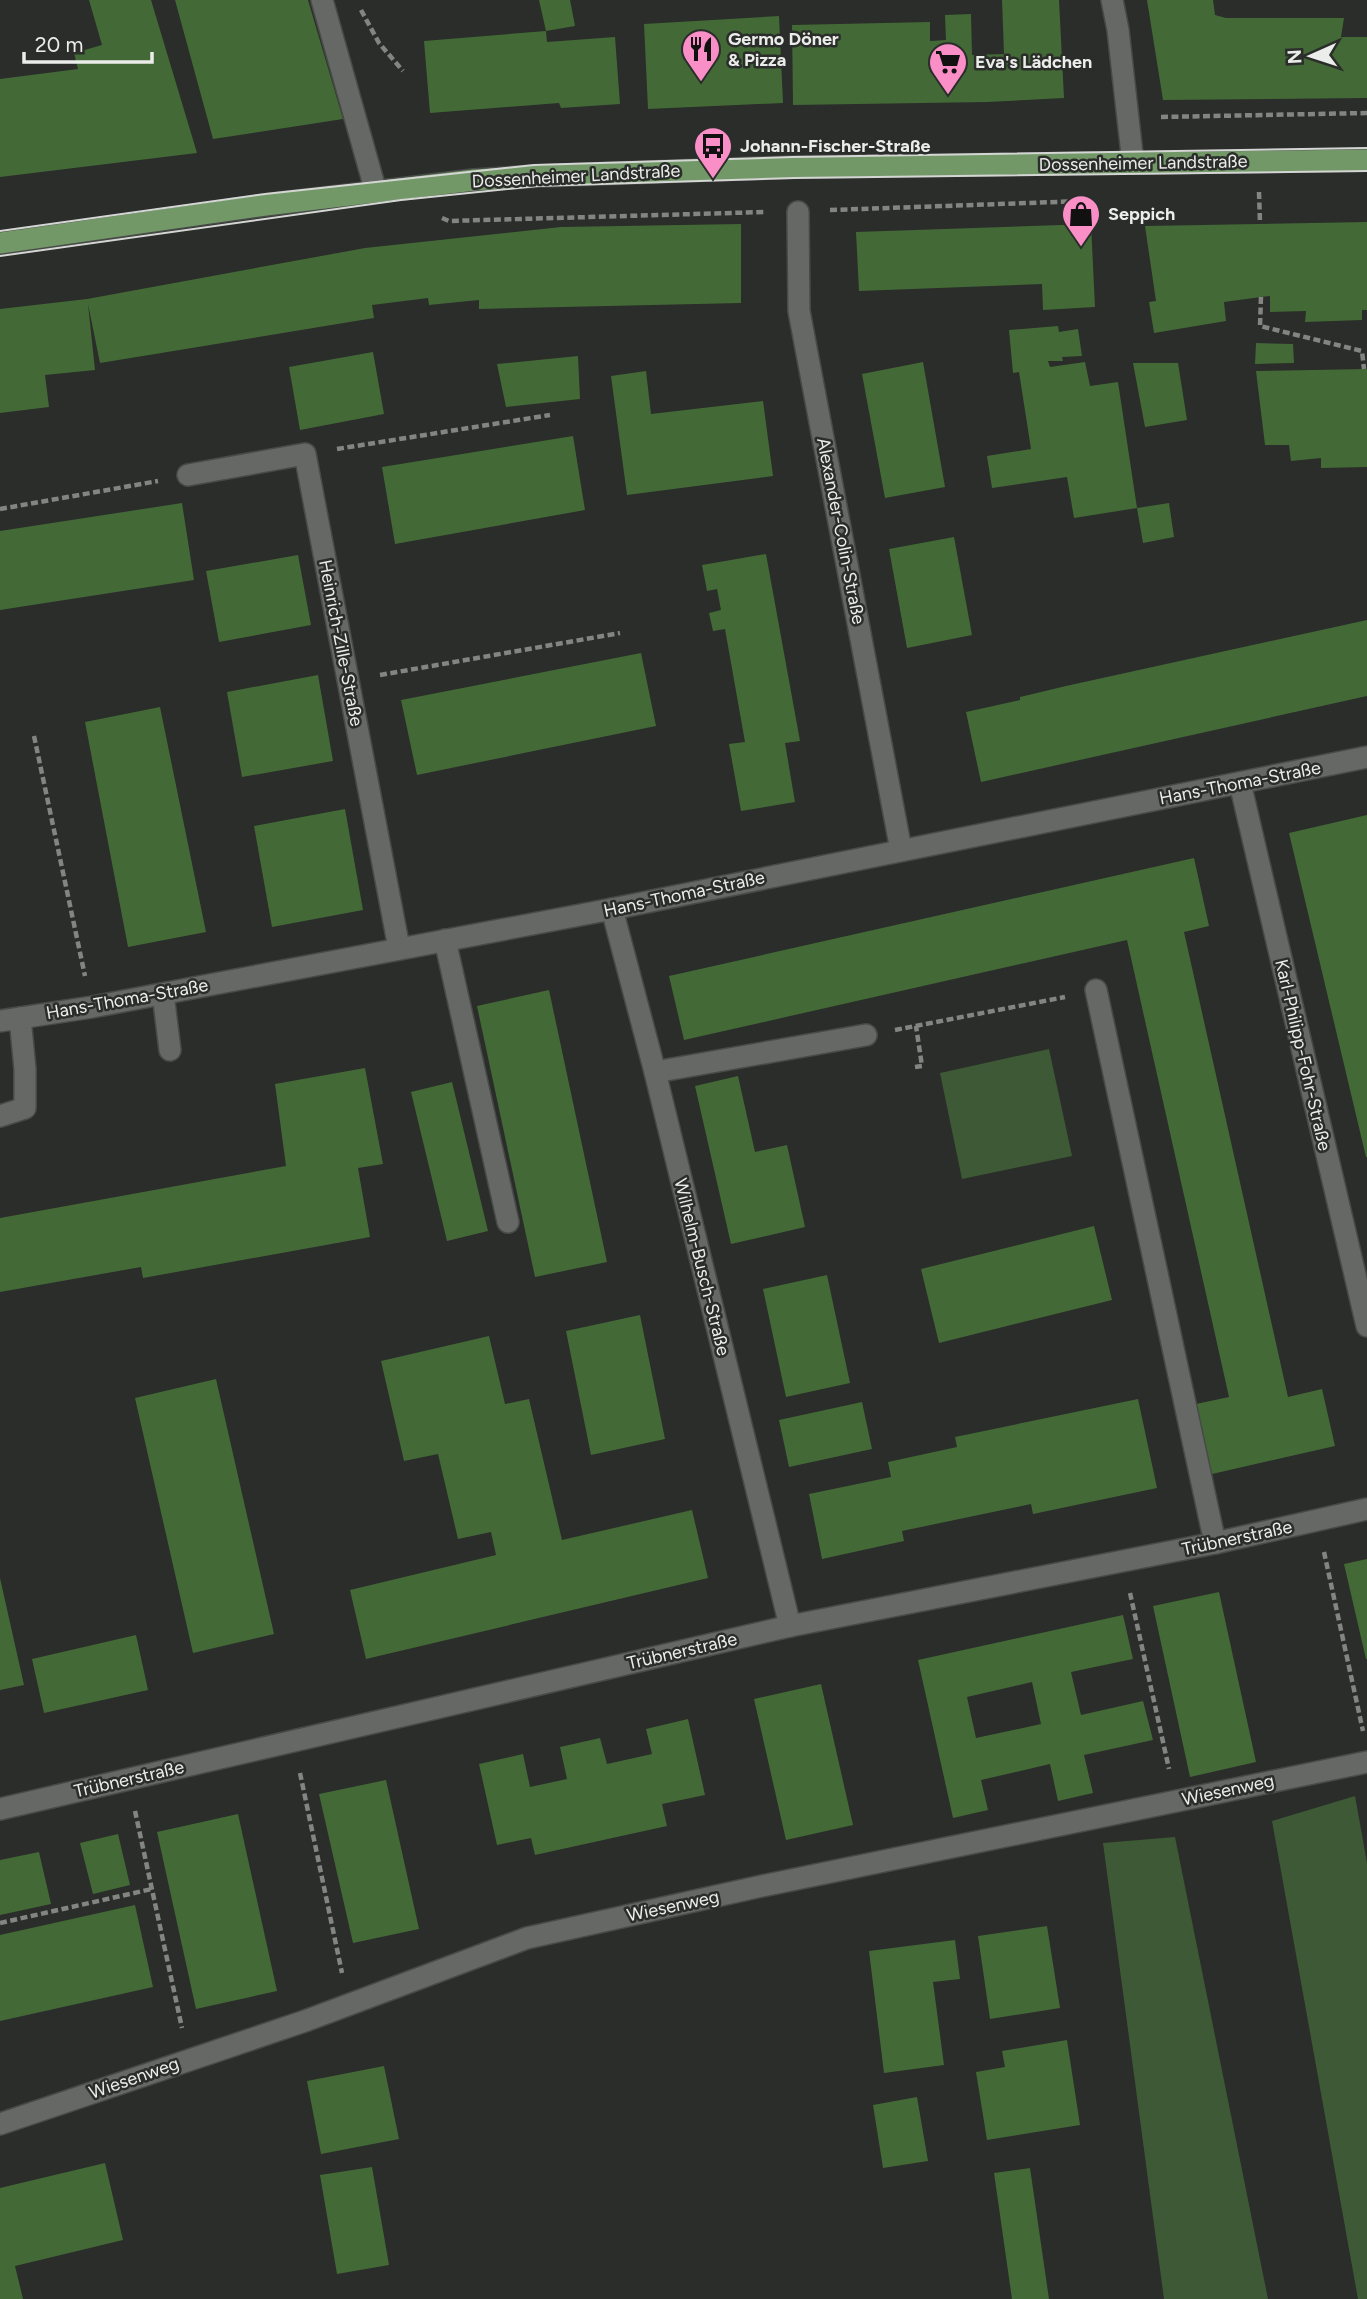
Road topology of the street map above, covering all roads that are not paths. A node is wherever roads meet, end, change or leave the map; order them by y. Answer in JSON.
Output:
{"nodes":[{"id":1,"x":322,"y":0,"type":"edge"},
{"id":2,"x":1112,"y":0,"type":"edge"},
{"id":3,"x":1132,"y":158,"type":"junction"},
{"id":4,"x":1367,"y":160,"type":"edge"},
{"id":5,"x":376,"y":192,"type":"junction"},
{"id":6,"x":798,"y":212,"type":"road end"},
{"id":7,"x":0,"y":243,"type":"edge"},
{"id":8,"x":188,"y":475,"type":"road end"},
{"id":9,"x":1367,"y":757,"type":"edge"},
{"id":10,"x":1240,"y":783,"type":"junction"},
{"id":11,"x":901,"y":850,"type":"junction"},
{"id":12,"x":612,"y":909,"type":"junction"},
{"id":13,"x":445,"y":940,"type":"junction"},
{"id":14,"x":399,"y":948,"type":"junction"},
{"id":15,"x":1096,"y":990,"type":"road end"},
{"id":16,"x":163,"y":994,"type":"junction"},
{"id":17,"x":10,"y":1020,"type":"edge"},
{"id":18,"x":866,"y":1035,"type":"road end"},
{"id":19,"x":170,"y":1050,"type":"dead end"},
{"id":20,"x":655,"y":1072,"type":"junction"},
{"id":21,"x":0,"y":1116,"type":"edge"},
{"id":22,"x":508,"y":1222,"type":"dead end"},
{"id":23,"x":1367,"y":1326,"type":"edge"},
{"id":24,"x":1367,"y":1510,"type":"edge"},
{"id":25,"x":1215,"y":1544,"type":"junction"},
{"id":26,"x":790,"y":1626,"type":"junction"},
{"id":27,"x":1367,"y":1762,"type":"edge"},
{"id":28,"x":0,"y":1809,"type":"edge"},
{"id":29,"x":0,"y":2124,"type":"edge"}],
"edges":[{"from":1,"to":5,"type":"street"},
{"from":2,"to":3,"type":"street"},
{"from":3,"to":4,"type":"main road","name":"Dossenheimer Landstraße"},
{"from":3,"to":5,"type":"main road","name":"Dossenheimer Landstraße"},
{"from":5,"to":7,"type":"main road","name":"Dossenheimer Landstraße"},
{"from":6,"to":11,"type":"street","name":"Alexander-Colin-Straße"},
{"from":8,"to":14,"type":"street","name":"Heinrich-Zille-Straße"},
{"from":9,"to":10,"type":"street","name":"Hans-Thoma-Straße"},
{"from":10,"to":11,"type":"street","name":"Hans-Thoma-Straße"},
{"from":10,"to":23,"type":"street","name":"Karl-Philipp-Fohr-Straße"},
{"from":11,"to":12,"type":"street","name":"Hans-Thoma-Straße"},
{"from":12,"to":13,"type":"street","name":"Hans-Thoma-Straße"},
{"from":12,"to":20,"type":"street","name":"Wilhelm-Busch-Straße"},
{"from":13,"to":14,"type":"street","name":"Hans-Thoma-Straße"},
{"from":13,"to":22,"type":"street"},
{"from":14,"to":16,"type":"street","name":"Hans-Thoma-Straße"},
{"from":15,"to":25,"type":"street"},
{"from":16,"to":17,"type":"street","name":"Hans-Thoma-Straße"},
{"from":16,"to":19,"type":"street"},
{"from":17,"to":21,"type":"street"},
{"from":18,"to":20,"type":"street"},
{"from":20,"to":26,"type":"street","name":"Wilhelm-Busch-Straße"},
{"from":24,"to":25,"type":"street","name":"Trübnerstraße"},
{"from":25,"to":26,"type":"street","name":"Trübnerstraße"},
{"from":26,"to":28,"type":"street","name":"Trübnerstraße"},
{"from":27,"to":29,"type":"street","name":"Wiesenweg"}]}
